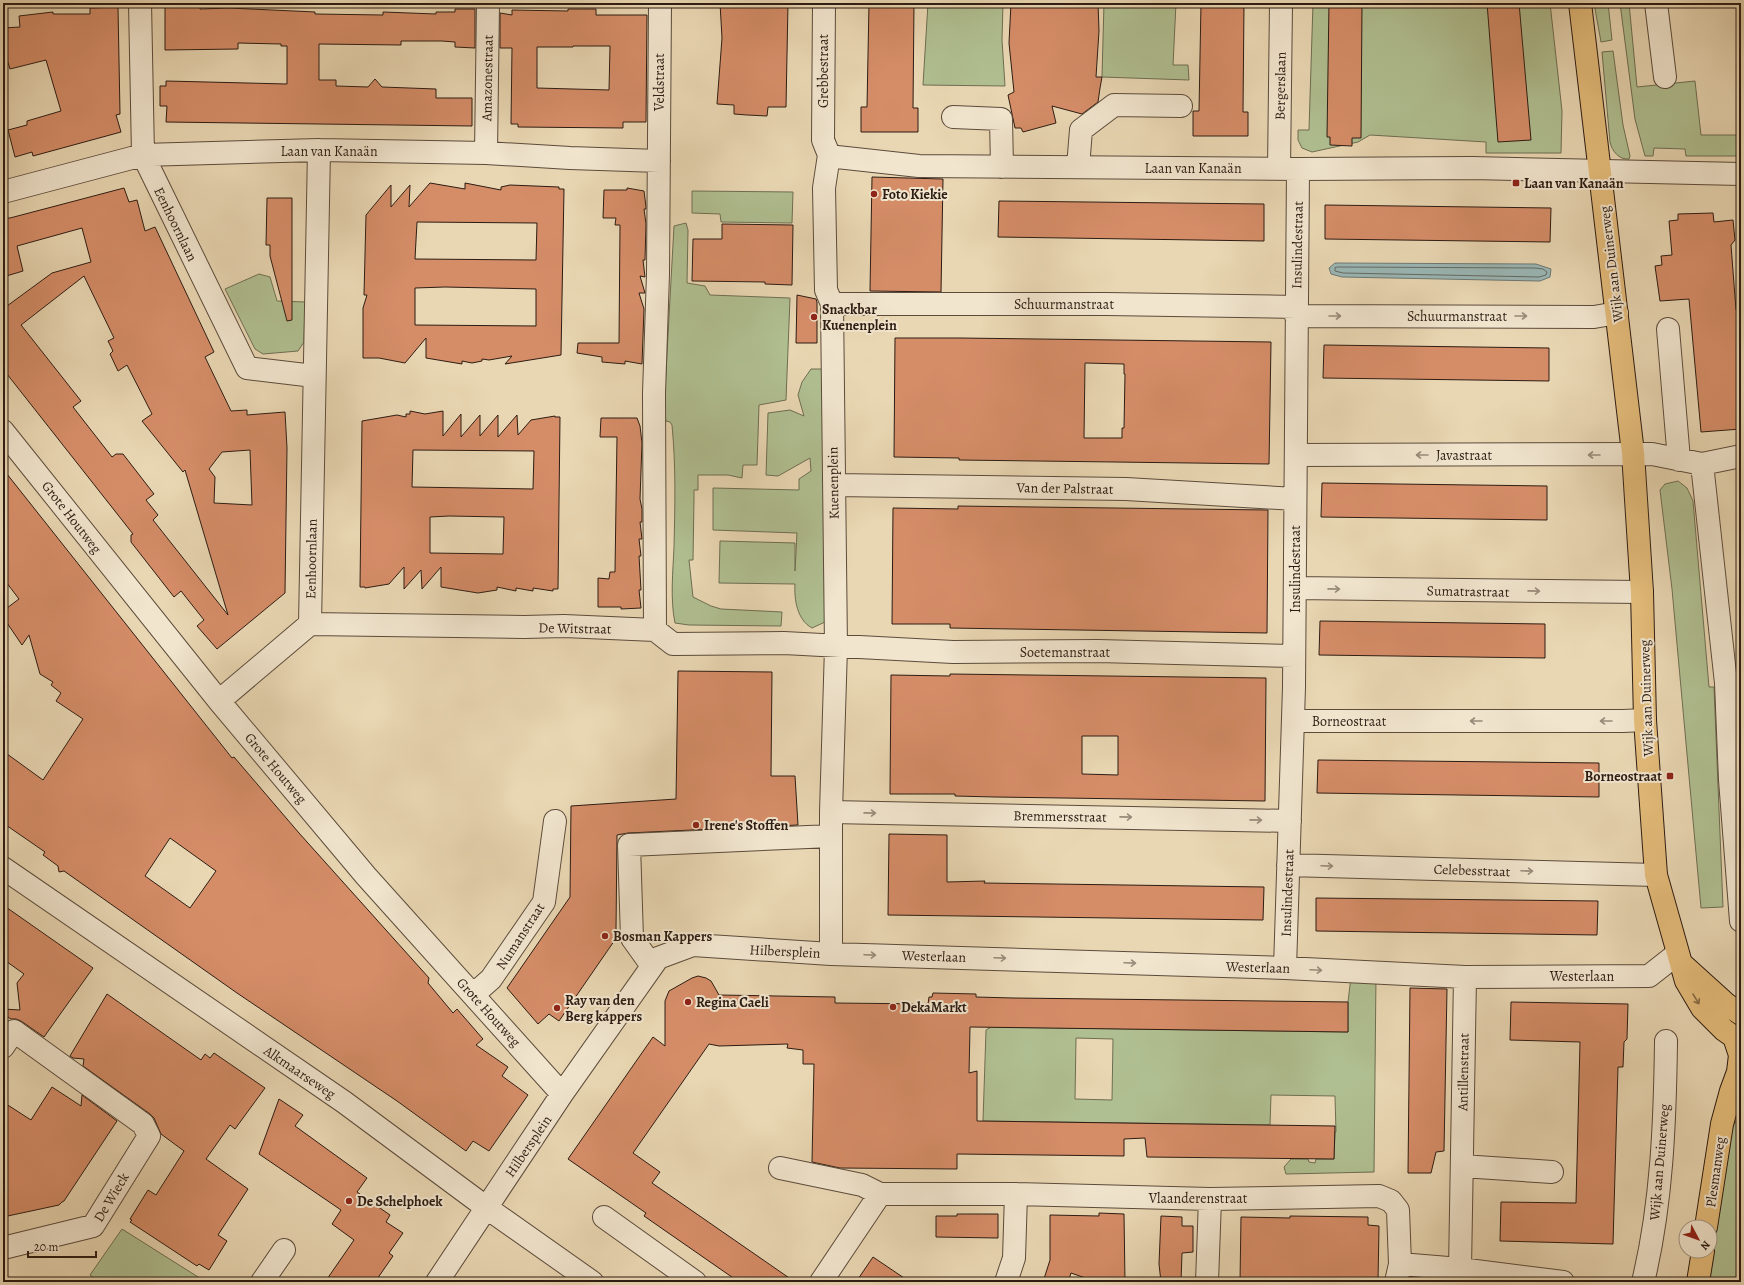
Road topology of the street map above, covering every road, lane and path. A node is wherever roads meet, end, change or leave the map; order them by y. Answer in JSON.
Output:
{"nodes":[{"id":1,"x":140,"y":3,"type":"edge"},
{"id":2,"x":488,"y":3,"type":"edge"},
{"id":3,"x":660,"y":3,"type":"edge"},
{"id":4,"x":824,"y":3,"type":"edge"},
{"id":5,"x":1281,"y":3,"type":"edge"},
{"id":6,"x":1580,"y":3,"type":"edge"},
{"id":7,"x":1656,"y":3,"type":"edge"},
{"id":8,"x":1665,"y":77,"type":"dead end"},
{"id":9,"x":1181,"y":106,"type":"dead end"},
{"id":10,"x":953,"y":117,"type":"dead end"},
{"id":11,"x":826,"y":147,"type":"junction"},
{"id":12,"x":319,"y":150,"type":"junction"},
{"id":13,"x":486,"y":153,"type":"junction"},
{"id":14,"x":143,"y":155,"type":"junction"},
{"id":15,"x":659,"y":161,"type":"junction"},
{"id":16,"x":1002,"y":167,"type":"junction"},
{"id":17,"x":1078,"y":167,"type":"junction"},
{"id":18,"x":1289,"y":169,"type":"junction"},
{"id":19,"x":1600,"y":170,"type":"junction"},
{"id":20,"x":1741,"y":174,"type":"edge"},
{"id":21,"x":3,"y":192,"type":"edge"},
{"id":22,"x":832,"y":304,"type":"junction"},
{"id":23,"x":1296,"y":312,"type":"junction"},
{"id":24,"x":1617,"y":313,"type":"junction"},
{"id":25,"x":1668,"y":329,"type":"dead end"},
{"id":26,"x":314,"y":376,"type":"junction"},
{"id":27,"x":3,"y":431,"type":"edge"},
{"id":28,"x":1632,"y":454,"type":"junction"},
{"id":29,"x":1296,"y":455,"type":"junction"},
{"id":30,"x":1741,"y":456,"type":"edge"},
{"id":31,"x":1680,"y":460,"type":"junction"},
{"id":32,"x":1702,"y":464,"type":"junction"},
{"id":33,"x":834,"y":485,"type":"junction"},
{"id":34,"x":1295,"y":499,"type":"junction"},
{"id":35,"x":1295,"y":588,"type":"junction"},
{"id":36,"x":1642,"y":592,"type":"junction"},
{"id":37,"x":310,"y":624,"type":"junction"},
{"id":38,"x":655,"y":630,"type":"junction"},
{"id":39,"x":836,"y":647,"type":"junction"},
{"id":40,"x":1294,"y":656,"type":"junction"},
{"id":41,"x":1734,"y":682,"type":"edge"},
{"id":42,"x":219,"y":700,"type":"junction"},
{"id":43,"x":1645,"y":720,"type":"junction"},
{"id":44,"x":1293,"y":721,"type":"junction"},
{"id":45,"x":831,"y":812,"type":"junction"},
{"id":46,"x":555,"y":821,"type":"dead end"},
{"id":47,"x":1290,"y":821,"type":"junction"},
{"id":48,"x":831,"y":836,"type":"junction"},
{"id":49,"x":1288,"y":865,"type":"junction"},
{"id":50,"x":3,"y":868,"type":"edge"},
{"id":51,"x":1656,"y":875,"type":"junction"},
{"id":52,"x":1741,"y":921,"type":"edge"},
{"id":53,"x":831,"y":954,"type":"junction"},
{"id":54,"x":1679,"y":959,"type":"junction"},
{"id":55,"x":652,"y":966,"type":"junction"},
{"id":56,"x":1285,"y":968,"type":"junction"},
{"id":57,"x":1465,"y":977,"type":"junction"},
{"id":58,"x":474,"y":994,"type":"junction"},
{"id":59,"x":1741,"y":1014,"type":"edge"},
{"id":60,"x":7,"y":1034,"type":"edge"},
{"id":61,"x":1737,"y":1040,"type":"edge"},
{"id":62,"x":1666,"y":1041,"type":"dead end"},
{"id":63,"x":562,"y":1094,"type":"junction"},
{"id":64,"x":1741,"y":1100,"type":"edge"},
{"id":65,"x":1722,"y":1124,"type":"junction"},
{"id":66,"x":1462,"y":1166,"type":"junction"},
{"id":67,"x":780,"y":1168,"type":"dead end"},
{"id":68,"x":1552,"y":1172,"type":"dead end"},
{"id":69,"x":880,"y":1194,"type":"junction"},
{"id":70,"x":1016,"y":1194,"type":"junction"},
{"id":71,"x":1210,"y":1199,"type":"junction"},
{"id":72,"x":486,"y":1208,"type":"junction"},
{"id":73,"x":604,"y":1217,"type":"dead end"},
{"id":74,"x":1707,"y":1219,"type":"edge"},
{"id":75,"x":3,"y":1248,"type":"edge"},
{"id":76,"x":284,"y":1250,"type":"dead end"},
{"id":77,"x":1702,"y":1259,"type":"edge"},
{"id":78,"x":1460,"y":1269,"type":"junction"},
{"id":79,"x":1398,"y":1273,"type":"edge"},
{"id":80,"x":262,"y":1282,"type":"edge"},
{"id":81,"x":437,"y":1282,"type":"edge"},
{"id":82,"x":592,"y":1282,"type":"edge"},
{"id":83,"x":695,"y":1282,"type":"edge"},
{"id":84,"x":821,"y":1282,"type":"edge"},
{"id":85,"x":1006,"y":1282,"type":"edge"},
{"id":86,"x":1208,"y":1282,"type":"edge"},
{"id":87,"x":1563,"y":1282,"type":"edge"},
{"id":88,"x":1643,"y":1282,"type":"edge"},
{"id":89,"x":1698,"y":1282,"type":"edge"}],
"edges":[{"from":1,"to":14,"type":"street","name":"Eenhoornlaan"},
{"from":2,"to":13,"type":"street","name":"Amazonestraat"},
{"from":3,"to":15,"type":"street","name":"Veldstraat"},
{"from":4,"to":11,"type":"street","name":"Grebbestraat"},
{"from":5,"to":18,"type":"street","name":"Bergerslaan"},
{"from":6,"to":19,"type":"main road","name":"Wijk aan Duinerweg"},
{"from":7,"to":8,"type":"street"},
{"from":9,"to":17,"type":"street"},
{"from":10,"to":16,"type":"street"},
{"from":11,"to":16,"type":"street","name":"Laan van Kanaän"},
{"from":11,"to":22,"type":"street","name":"Kuenenplein"},
{"from":12,"to":13,"type":"street","name":"Laan van Kanaän"},
{"from":12,"to":14,"type":"street","name":"Laan van Kanaän"},
{"from":12,"to":26,"type":"street","name":"Eenhoornlaan"},
{"from":13,"to":15,"type":"street","name":"Laan van Kanaän"},
{"from":14,"to":21,"type":"street","name":"Laan van Kanaän"},
{"from":14,"to":26,"type":"street","name":"Eenhoornlaan"},
{"from":15,"to":38,"type":"street"},
{"from":16,"to":17,"type":"street","name":"Laan van Kanaän"},
{"from":17,"to":18,"type":"street","name":"Laan van Kanaän"},
{"from":18,"to":19,"type":"street","name":"Laan van Kanaän"},
{"from":18,"to":23,"type":"street","name":"Insulindestraat"},
{"from":19,"to":20,"type":"street","name":"Laan van Kanaän"},
{"from":19,"to":24,"type":"main road","name":"Wijk aan Duinerweg"},
{"from":22,"to":23,"type":"street","name":"Schuurmanstraat"},
{"from":22,"to":33,"type":"street","name":"Kuenenplein"},
{"from":23,"to":24,"type":"street","name":"Schuurmanstraat","one_way":true},
{"from":23,"to":29,"type":"street","name":"Insulindestraat"},
{"from":24,"to":28,"type":"main road","name":"Wijk aan Duinerweg"},
{"from":25,"to":31,"type":"street"},
{"from":26,"to":37,"type":"street","name":"Eenhoornlaan"},
{"from":27,"to":42,"type":"street","name":"Grote Houtweg"},
{"from":28,"to":29,"type":"street","name":"Javastraat","one_way":true},
{"from":28,"to":31,"type":"street"},
{"from":28,"to":36,"type":"main road","name":"Wijk aan Duinerweg"},
{"from":29,"to":34,"type":"street","name":"Insulindestraat"},
{"from":30,"to":32,"type":"street"},
{"from":31,"to":32,"type":"street"},
{"from":32,"to":41,"type":"street"},
{"from":33,"to":34,"type":"street","name":"Van der Palstraat"},
{"from":33,"to":39,"type":"street","name":"Kuenenplein"},
{"from":34,"to":35,"type":"street","name":"Insulindestraat"},
{"from":35,"to":36,"type":"street","name":"Sumatrastraat","one_way":true},
{"from":35,"to":40,"type":"street","name":"Insulindestraat"},
{"from":36,"to":43,"type":"main road","name":"Wijk aan Duinerweg"},
{"from":37,"to":38,"type":"street","name":"De Witstraat"},
{"from":37,"to":42,"type":"street"},
{"from":38,"to":39,"type":"street"},
{"from":39,"to":40,"type":"street","name":"Soetemanstraat"},
{"from":39,"to":45,"type":"street","name":"Kuenenplein"},
{"from":40,"to":44,"type":"street","name":"Insulindestraat"},
{"from":41,"to":52,"type":"street"},
{"from":42,"to":58,"type":"street","name":"Grote Houtweg"},
{"from":43,"to":44,"type":"street","name":"Borneostraat","one_way":true},
{"from":43,"to":51,"type":"main road","name":"Wijk aan Duinerweg"},
{"from":44,"to":47,"type":"street","name":"Insulindestraat"},
{"from":45,"to":47,"type":"street","name":"Bremmersstraat","one_way":true},
{"from":45,"to":48,"type":"street","name":"Hilbersplein"},
{"from":46,"to":58,"type":"street","name":"Numanstraat"},
{"from":47,"to":49,"type":"street","name":"Insulindestraat"},
{"from":48,"to":53,"type":"street","name":"Hilbersplein"},
{"from":48,"to":55,"type":"street"},
{"from":49,"to":51,"type":"street","name":"Celebesstraat","one_way":true},
{"from":49,"to":56,"type":"street","name":"Insulindestraat"},
{"from":50,"to":72,"type":"street","name":"Alkmaarseweg"},
{"from":51,"to":54,"type":"main road","name":"Wijk aan Duinerweg"},
{"from":53,"to":55,"type":"street","name":"Hilbersplein"},
{"from":53,"to":56,"type":"street","name":"Westerlaan","one_way":true},
{"from":54,"to":57,"type":"street","name":"Westerlaan"},
{"from":54,"to":59,"type":"main road"},
{"from":54,"to":61,"type":"main road","name":"Wijk aan Duinerweg","one_way":true},
{"from":55,"to":63,"type":"street","name":"Hilbersplein"},
{"from":56,"to":57,"type":"street","name":"Westerlaan","one_way":true},
{"from":57,"to":66,"type":"street","name":"Antillenstraat"},
{"from":58,"to":63,"type":"street","name":"Grote Houtweg"},
{"from":60,"to":75,"type":"street","name":"De Wieck"},
{"from":61,"to":65,"type":"main road","name":"Wijk aan Duinerweg"},
{"from":62,"to":88,"type":"street","name":"Wijk aan Duinerweg"},
{"from":63,"to":72,"type":"street","name":"Hilbersplein"},
{"from":64,"to":65,"type":"main road","name":"Plesmanweg"},
{"from":65,"to":74,"type":"main road","name":"Plesmanweg"},
{"from":66,"to":68,"type":"street"},
{"from":66,"to":78,"type":"street","name":"Antillenstraat"},
{"from":67,"to":69,"type":"street"},
{"from":69,"to":70,"type":"street","name":"Vlaanderenstraat"},
{"from":69,"to":84,"type":"street"},
{"from":70,"to":71,"type":"street","name":"Vlaanderenstraat"},
{"from":70,"to":85,"type":"street"},
{"from":71,"to":79,"type":"street","name":"Vlaanderenstraat"},
{"from":71,"to":86,"type":"street"},
{"from":72,"to":81,"type":"street","name":"Hilbersplein"},
{"from":72,"to":82,"type":"street","name":"Alkmaarseweg"},
{"from":73,"to":83,"type":"street"},
{"from":76,"to":80,"type":"street"},
{"from":77,"to":89,"type":"main road"},
{"from":78,"to":79,"type":"street","name":"Vlaanderenstraat"},
{"from":78,"to":87,"type":"street","name":"Vlaanderenstraat"}]}
